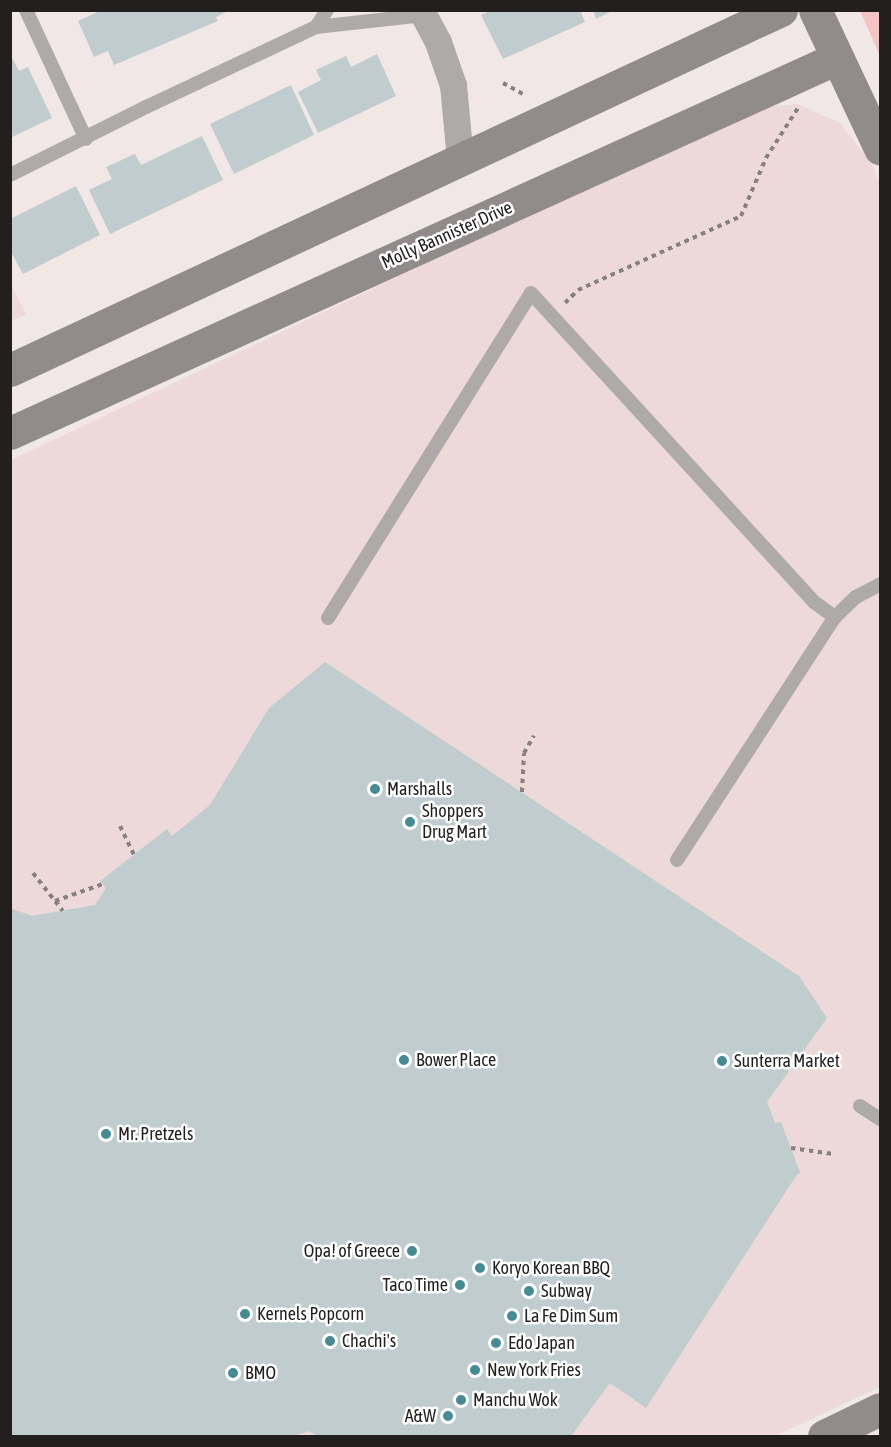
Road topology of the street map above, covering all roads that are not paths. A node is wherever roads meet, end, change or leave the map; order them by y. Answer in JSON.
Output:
{"nodes":[{"id":1,"x":26,"y":10,"type":"edge"},
{"id":2,"x":327,"y":10,"type":"edge"},
{"id":3,"x":781,"y":10,"type":"edge"},
{"id":4,"x":815,"y":10,"type":"edge"},
{"id":5,"x":423,"y":13,"type":"edge"},
{"id":6,"x":316,"y":27,"type":"junction"},
{"id":7,"x":837,"y":58,"type":"junction"},
{"id":8,"x":86,"y":139,"type":"junction"},
{"id":9,"x":880,"y":148,"type":"edge"},
{"id":10,"x":460,"y":159,"type":"junction"},
{"id":11,"x":10,"y":175,"type":"edge"},
{"id":12,"x":10,"y":370,"type":"edge"},
{"id":13,"x":10,"y":433,"type":"edge"},
{"id":14,"x":880,"y":584,"type":"edge"},
{"id":15,"x":835,"y":617,"type":"junction"},
{"id":16,"x":328,"y":618,"type":"dead end"},
{"id":17,"x":678,"y":860,"type":"dead end"},
{"id":18,"x":861,"y":1106,"type":"dead end"},
{"id":19,"x":880,"y":1119,"type":"edge"},
{"id":20,"x":880,"y":1409,"type":"edge"},
{"id":21,"x":824,"y":1437,"type":"edge"}],
"edges":[{"from":1,"to":8,"type":"lane"},
{"from":2,"to":6,"type":"lane"},
{"from":3,"to":10,"type":"street"},
{"from":4,"to":7,"type":"street"},
{"from":5,"to":6,"type":"lane"},
{"from":5,"to":10,"type":"street"},
{"from":6,"to":8,"type":"lane"},
{"from":7,"to":9,"type":"street"},
{"from":7,"to":13,"type":"street","name":"Molly Bannister Drive"},
{"from":8,"to":11,"type":"lane"},
{"from":10,"to":12,"type":"street"},
{"from":14,"to":15,"type":"lane"},
{"from":15,"to":16,"type":"lane"},
{"from":15,"to":17,"type":"lane"},
{"from":18,"to":19,"type":"lane"},
{"from":20,"to":21,"type":"street"}]}
